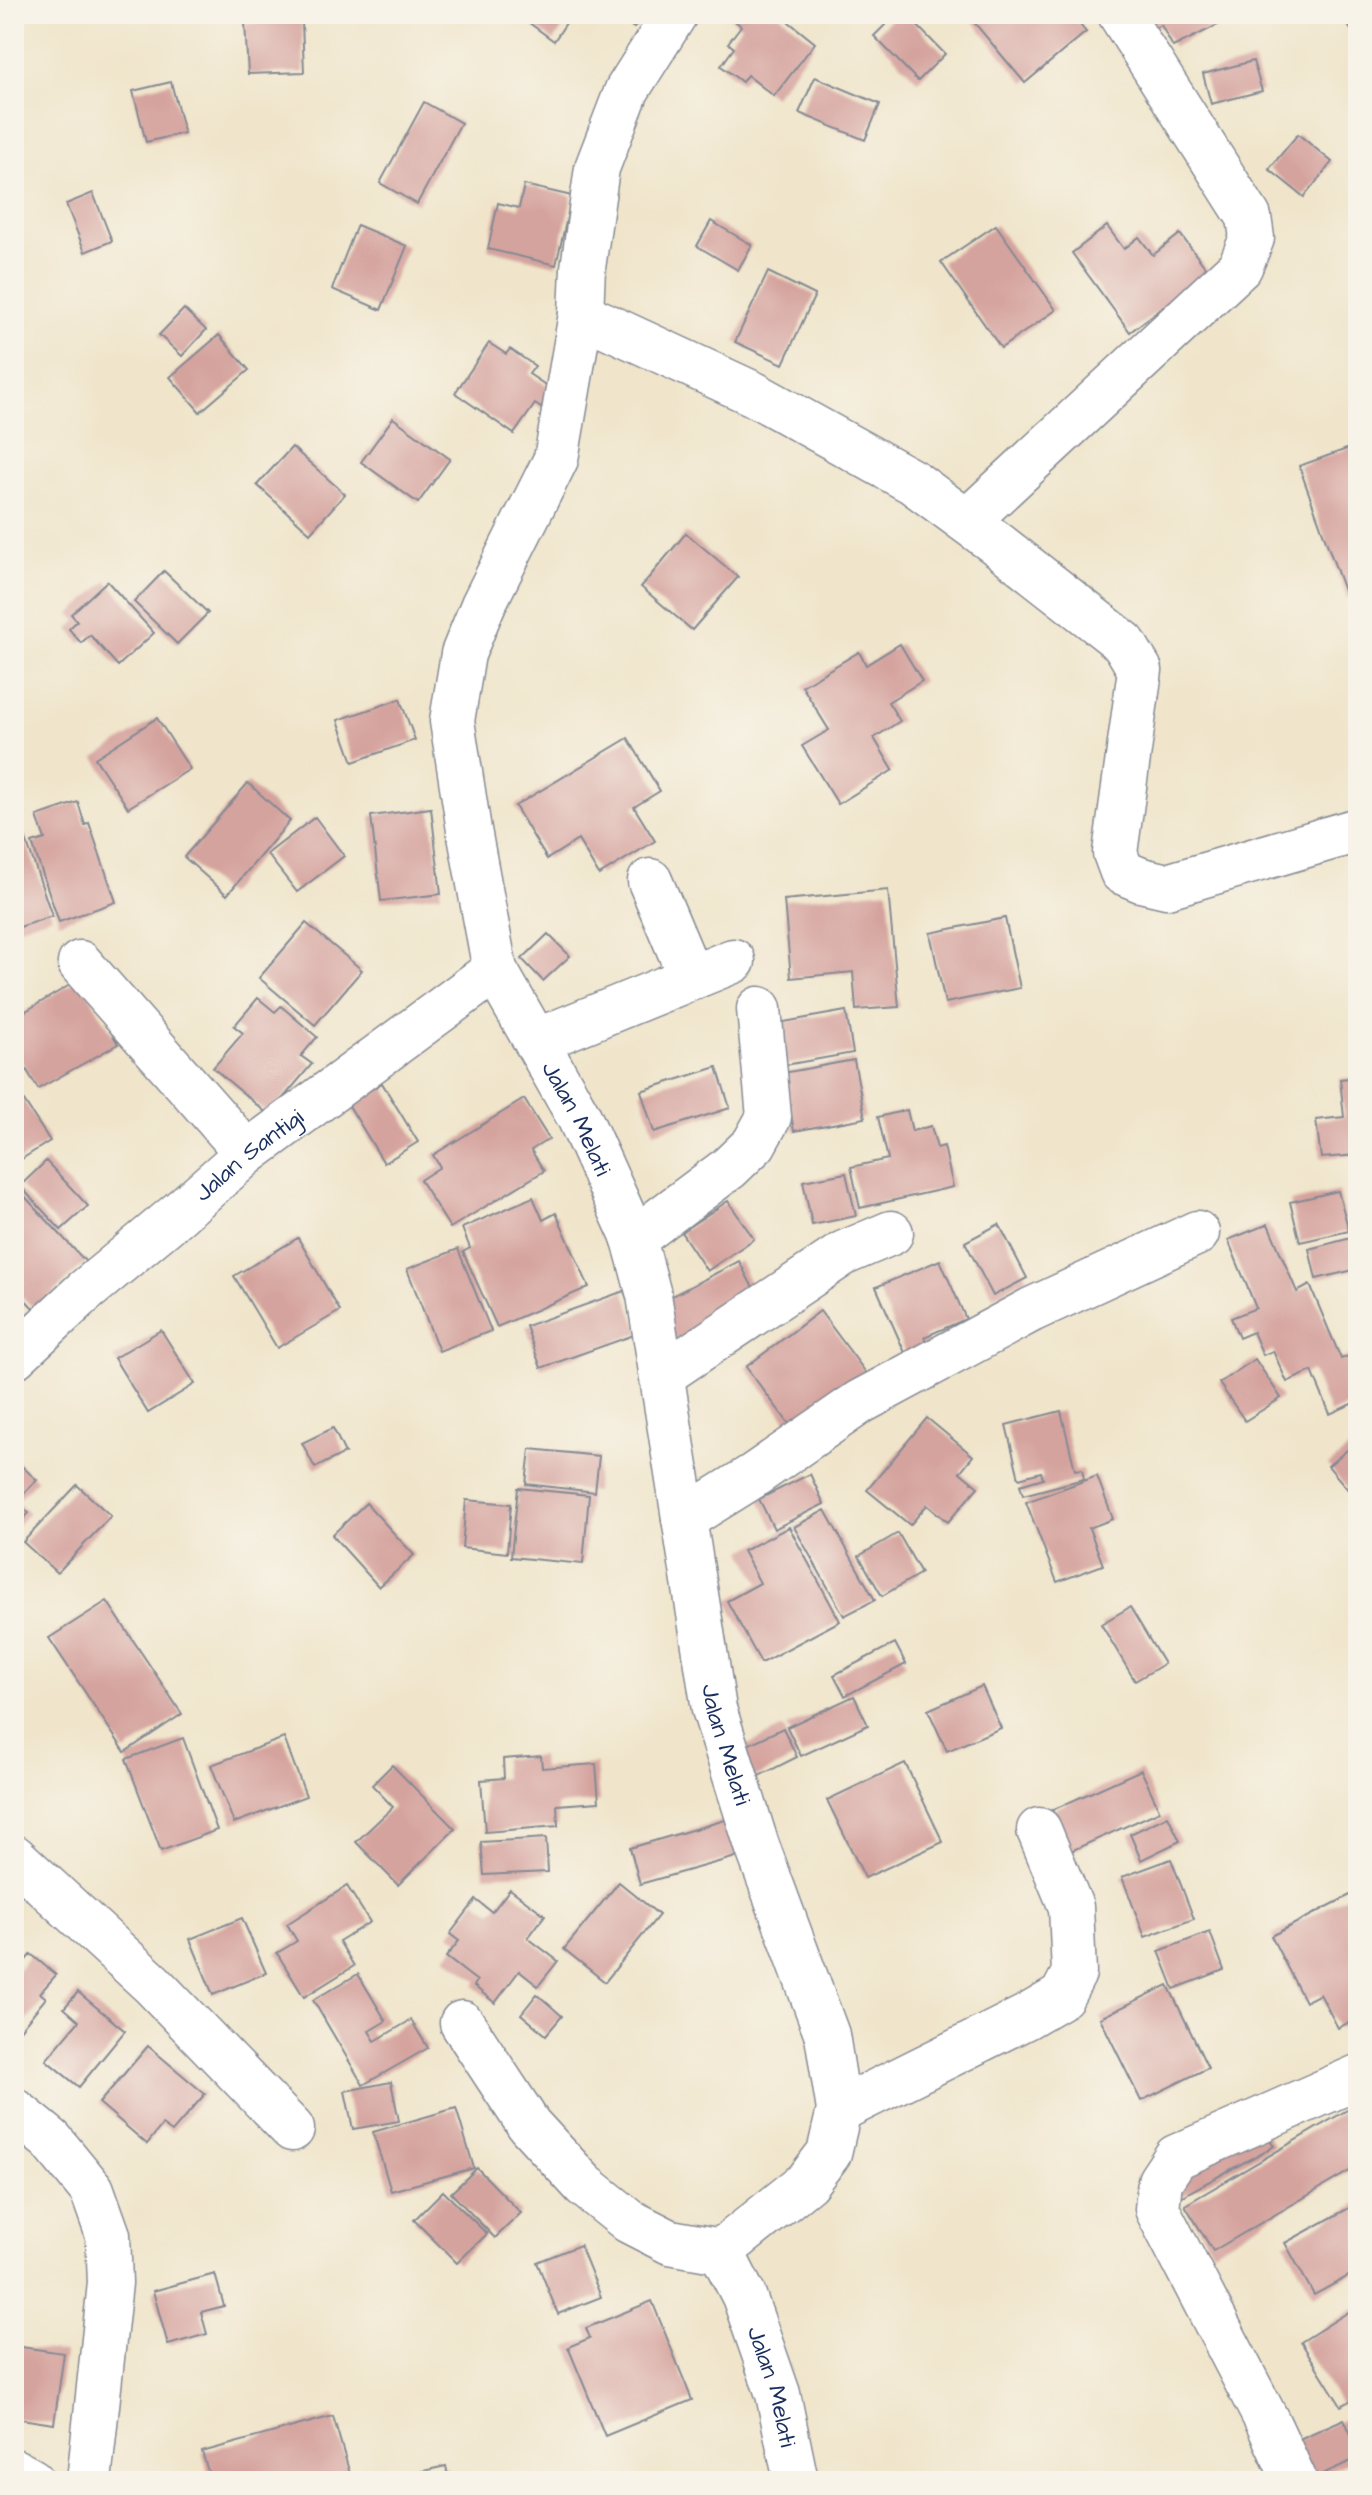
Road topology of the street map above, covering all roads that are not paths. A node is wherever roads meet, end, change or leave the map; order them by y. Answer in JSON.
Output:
{"nodes":[{"id":1,"x":675,"y":14,"type":"edge"},
{"id":2,"x":1120,"y":14,"type":"edge"},
{"id":3,"x":581,"y":314,"type":"junction"},
{"id":4,"x":967,"y":521,"type":"junction"},
{"id":5,"x":1358,"y":830,"type":"edge"},
{"id":6,"x":650,"y":881,"type":"dead end"},
{"id":7,"x":733,"y":961,"type":"dead end"},
{"id":8,"x":80,"y":963,"type":"dead end"},
{"id":9,"x":495,"y":970,"type":"junction"},
{"id":10,"x":691,"y":978,"type":"junction"},
{"id":11,"x":759,"y":1009,"type":"dead end"},
{"id":12,"x":536,"y":1041,"type":"junction"},
{"id":13,"x":247,"y":1153,"type":"junction"},
{"id":14,"x":891,"y":1233,"type":"dead end"},
{"id":15,"x":1197,"y":1233,"type":"dead end"},
{"id":16,"x":634,"y":1239,"type":"junction"},
{"id":17,"x":14,"y":1357,"type":"edge"},
{"id":18,"x":662,"y":1375,"type":"junction"},
{"id":19,"x":684,"y":1519,"type":"junction"},
{"id":20,"x":1039,"y":1830,"type":"dead end"},
{"id":21,"x":14,"y":1857,"type":"edge"},
{"id":22,"x":462,"y":2023,"type":"dead end"},
{"id":23,"x":1358,"y":2077,"type":"edge"},
{"id":24,"x":14,"y":2110,"type":"edge"},
{"id":25,"x":839,"y":2110,"type":"junction"},
{"id":26,"x":292,"y":2129,"type":"dead end"},
{"id":27,"x":721,"y":2251,"type":"junction"},
{"id":28,"x":14,"y":2471,"type":"edge"},
{"id":29,"x":32,"y":2481,"type":"edge"},
{"id":30,"x":89,"y":2481,"type":"edge"},
{"id":31,"x":796,"y":2481,"type":"edge"},
{"id":32,"x":1295,"y":2481,"type":"edge"}],
"edges":[{"from":1,"to":3,"type":"street","name":"Jalan Melati"},
{"from":2,"to":4,"type":"street"},
{"from":3,"to":4,"type":"street"},
{"from":3,"to":9,"type":"street","name":"Jalan Melati"},
{"from":4,"to":5,"type":"street"},
{"from":6,"to":10,"type":"street"},
{"from":7,"to":10,"type":"street"},
{"from":8,"to":13,"type":"street"},
{"from":9,"to":12,"type":"street","name":"Jalan Melati"},
{"from":9,"to":13,"type":"street","name":"Jalan Santigi"},
{"from":10,"to":12,"type":"street"},
{"from":11,"to":16,"type":"street"},
{"from":12,"to":16,"type":"street","name":"Jalan Melati"},
{"from":13,"to":17,"type":"street","name":"Jalan Santigi"},
{"from":14,"to":18,"type":"street"},
{"from":15,"to":19,"type":"street"},
{"from":16,"to":18,"type":"street","name":"Jalan Melati"},
{"from":18,"to":19,"type":"street","name":"Jalan Melati"},
{"from":19,"to":25,"type":"street","name":"Jalan Melati"},
{"from":20,"to":25,"type":"street"},
{"from":21,"to":26,"type":"street"},
{"from":22,"to":27,"type":"street"},
{"from":23,"to":32,"type":"street"},
{"from":24,"to":30,"type":"street"},
{"from":25,"to":27,"type":"street","name":"Jalan Melati"},
{"from":27,"to":31,"type":"street","name":"Jalan Melati"},
{"from":28,"to":29,"type":"street"}]}
